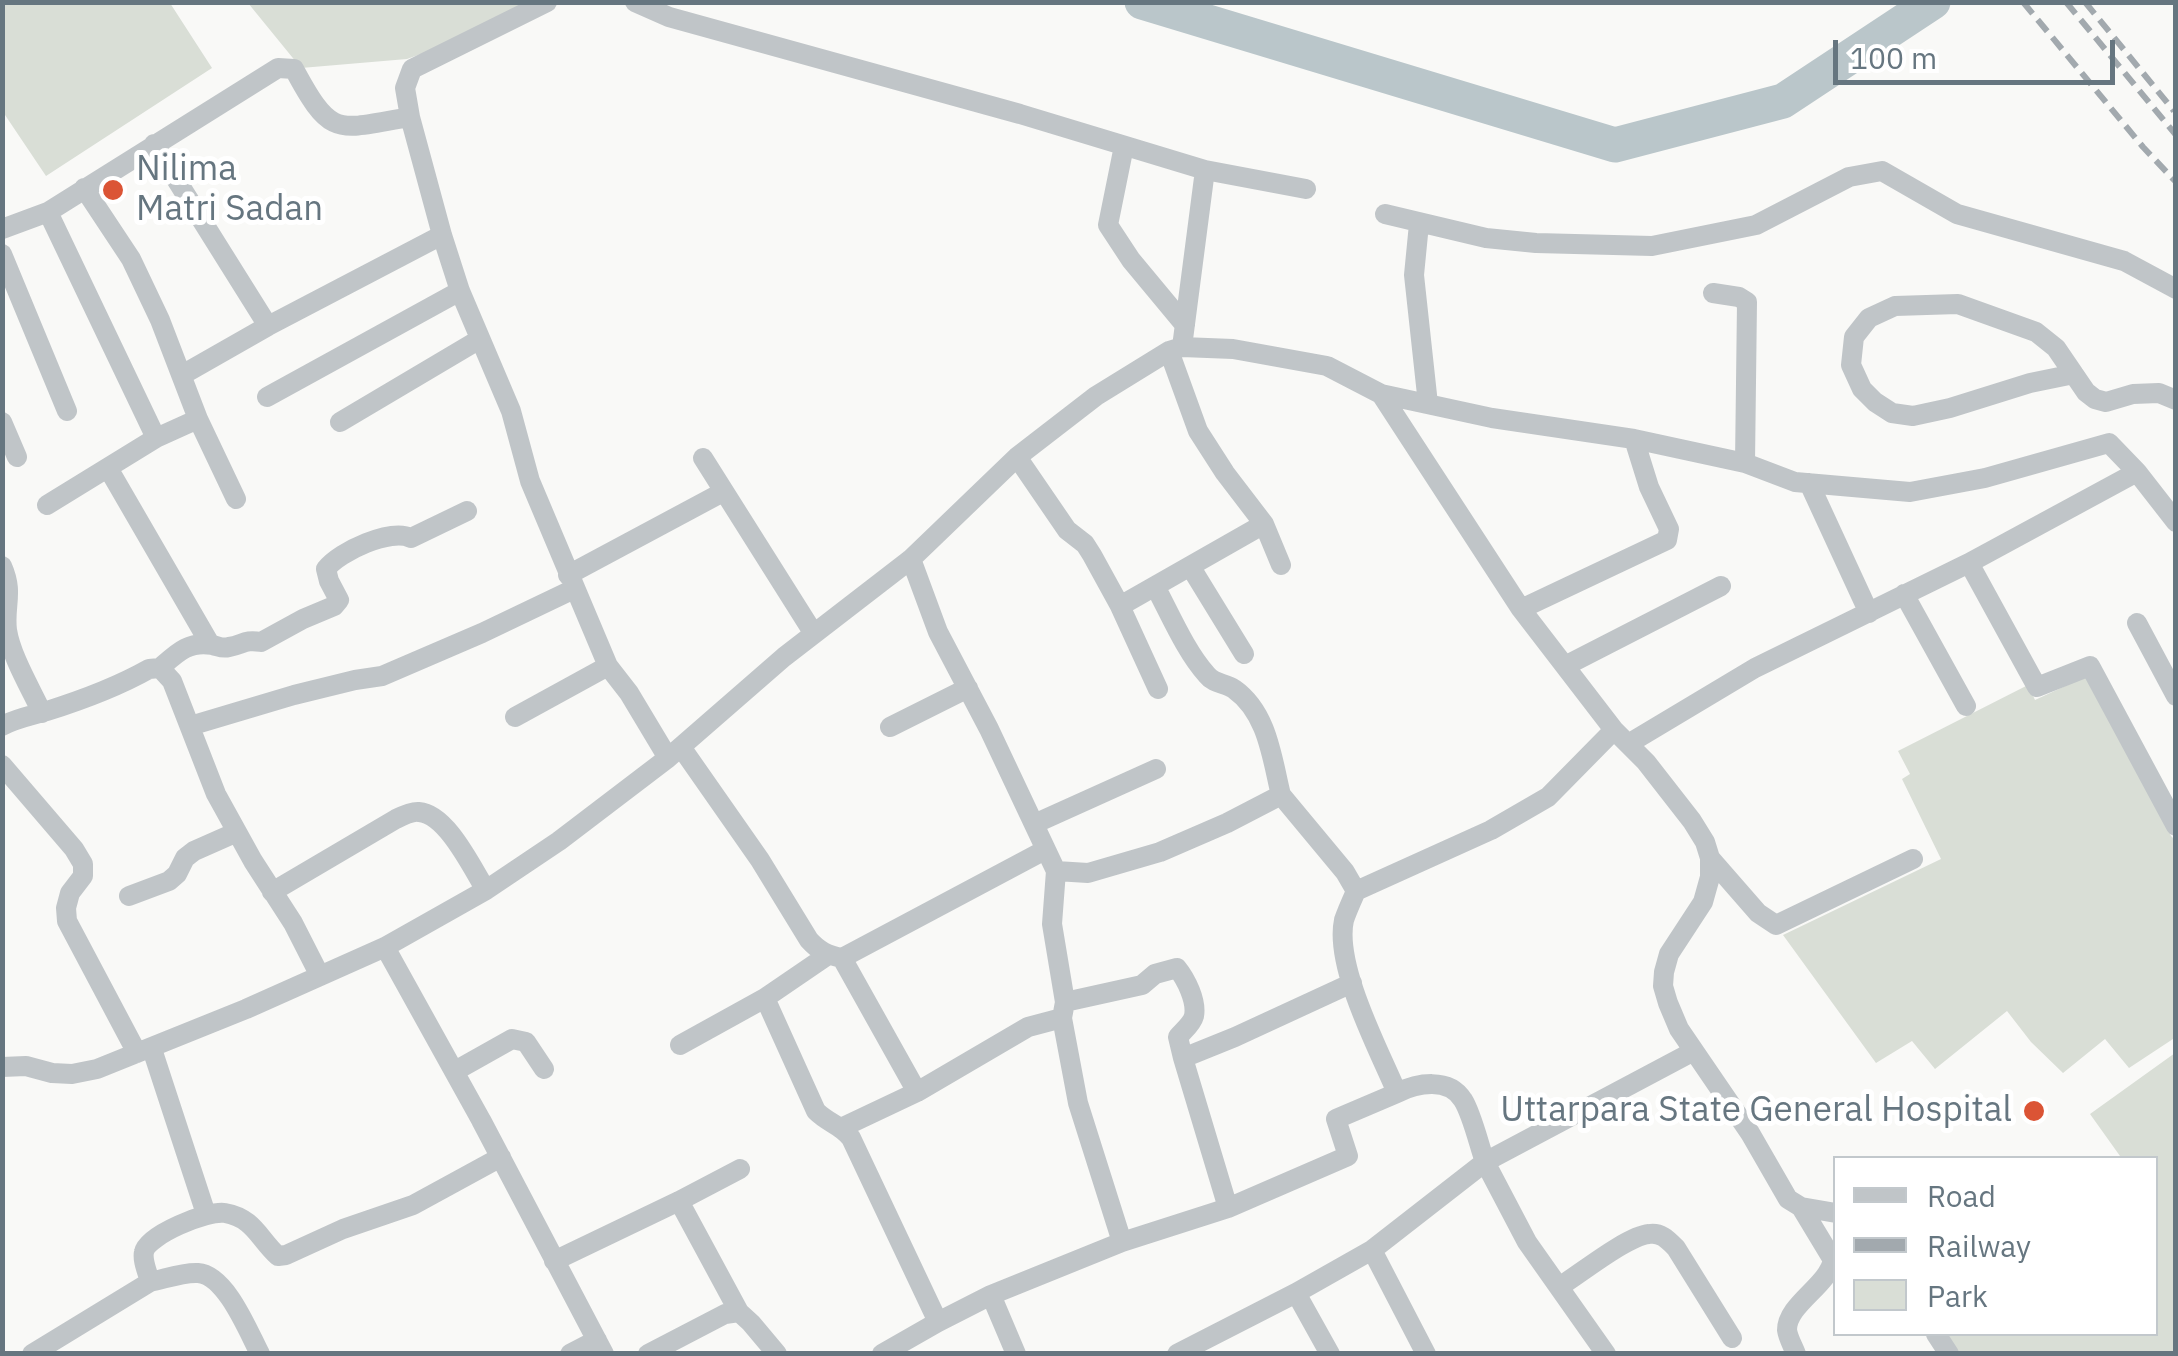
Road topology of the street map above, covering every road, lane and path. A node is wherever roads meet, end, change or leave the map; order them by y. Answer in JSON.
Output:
{"nodes":[{"id":1,"x":547,"y":2,"type":"edge"},
{"id":2,"x":635,"y":2,"type":"edge"},
{"id":3,"x":410,"y":117,"type":"junction"},
{"id":4,"x":154,"y":144,"type":"junction"},
{"id":5,"x":1124,"y":146,"type":"junction"},
{"id":6,"x":1206,"y":170,"type":"junction"},
{"id":7,"x":84,"y":188,"type":"junction"},
{"id":8,"x":1306,"y":189,"type":"dead end"},
{"id":9,"x":48,"y":212,"type":"junction"},
{"id":10,"x":1385,"y":214,"type":"dead end"},
{"id":11,"x":1419,"y":224,"type":"junction"},
{"id":12,"x":2,"y":230,"type":"edge"},
{"id":13,"x":442,"y":235,"type":"junction"},
{"id":14,"x":2,"y":254,"type":"edge"},
{"id":15,"x":2176,"y":289,"type":"edge"},
{"id":16,"x":460,"y":292,"type":"junction"},
{"id":17,"x":1713,"y":294,"type":"dead end"},
{"id":18,"x":1185,"y":325,"type":"junction"},
{"id":19,"x":268,"y":326,"type":"junction"},
{"id":20,"x":480,"y":339,"type":"junction"},
{"id":21,"x":1176,"y":349,"type":"junction"},
{"id":22,"x":2074,"y":374,"type":"junction"},
{"id":23,"x":182,"y":375,"type":"junction"},
{"id":24,"x":1381,"y":394,"type":"junction"},
{"id":25,"x":267,"y":396,"type":"dead end"},
{"id":26,"x":2176,"y":400,"type":"edge"},
{"id":27,"x":1428,"y":404,"type":"junction"},
{"id":28,"x":68,"y":410,"type":"dead end"},
{"id":29,"x":198,"y":419,"type":"junction"},
{"id":30,"x":2,"y":422,"type":"edge"},
{"id":31,"x":340,"y":422,"type":"dead end"},
{"id":32,"x":156,"y":438,"type":"junction"},
{"id":33,"x":1634,"y":439,"type":"junction"},
{"id":34,"x":17,"y":457,"type":"dead end"},
{"id":35,"x":1017,"y":457,"type":"junction"},
{"id":36,"x":703,"y":458,"type":"dead end"},
{"id":37,"x":1745,"y":463,"type":"junction"},
{"id":38,"x":108,"y":468,"type":"junction"},
{"id":39,"x":2137,"y":472,"type":"junction"},
{"id":40,"x":1809,"y":483,"type":"junction"},
{"id":41,"x":723,"y":492,"type":"junction"},
{"id":42,"x":236,"y":499,"type":"dead end"},
{"id":43,"x":47,"y":505,"type":"dead end"},
{"id":44,"x":468,"y":511,"type":"dead end"},
{"id":45,"x":2176,"y":522,"type":"edge"},
{"id":46,"x":1264,"y":524,"type":"junction"},
{"id":47,"x":911,"y":559,"type":"junction"},
{"id":48,"x":1969,"y":563,"type":"junction"},
{"id":49,"x":1280,"y":565,"type":"dead end"},
{"id":50,"x":2,"y":566,"type":"edge"},
{"id":51,"x":1190,"y":566,"type":"junction"},
{"id":52,"x":571,"y":582,"type":"junction"},
{"id":53,"x":1155,"y":586,"type":"junction"},
{"id":54,"x":1721,"y":586,"type":"dead end"},
{"id":55,"x":1904,"y":594,"type":"junction"},
{"id":56,"x":6,"y":600,"type":"edge"},
{"id":57,"x":1120,"y":606,"type":"junction"},
{"id":58,"x":1521,"y":608,"type":"junction"},
{"id":59,"x":1869,"y":613,"type":"junction"},
{"id":60,"x":2137,"y":623,"type":"dead end"},
{"id":61,"x":814,"y":634,"type":"junction"},
{"id":62,"x":210,"y":644,"type":"junction"},
{"id":63,"x":1244,"y":654,"type":"dead end"},
{"id":64,"x":2168,"y":662,"type":"edge"},
{"id":65,"x":608,"y":666,"type":"junction"},
{"id":66,"x":1564,"y":666,"type":"junction"},
{"id":67,"x":160,"y":668,"type":"junction"},
{"id":68,"x":968,"y":688,"type":"junction"},
{"id":69,"x":1158,"y":689,"type":"dead end"},
{"id":70,"x":2176,"y":696,"type":"edge"},
{"id":71,"x":1966,"y":706,"type":"dead end"},
{"id":72,"x":42,"y":712,"type":"junction"},
{"id":73,"x":515,"y":717,"type":"dead end"},
{"id":74,"x":2,"y":726,"type":"edge"},
{"id":75,"x":190,"y":726,"type":"junction"},
{"id":76,"x":890,"y":727,"type":"dead end"},
{"id":77,"x":1621,"y":737,"type":"junction"},
{"id":78,"x":675,"y":752,"type":"junction"},
{"id":79,"x":2,"y":765,"type":"edge"},
{"id":80,"x":1156,"y":769,"type":"dead end"},
{"id":81,"x":1281,"y":795,"type":"junction"},
{"id":82,"x":1034,"y":824,"type":"junction"},
{"id":83,"x":2176,"y":826,"type":"edge"},
{"id":84,"x":237,"y":832,"type":"junction"},
{"id":85,"x":1045,"y":850,"type":"junction"},
{"id":86,"x":1710,"y":858,"type":"junction"},
{"id":87,"x":1913,"y":859,"type":"dead end"},
{"id":88,"x":1056,"y":871,"type":"junction"},
{"id":89,"x":486,"y":890,"type":"junction"},
{"id":90,"x":1356,"y":891,"type":"junction"},
{"id":91,"x":272,"y":892,"type":"junction"},
{"id":92,"x":130,"y":896,"type":"dead end"},
{"id":93,"x":385,"y":946,"type":"junction"},
{"id":94,"x":835,"y":956,"type":"junction"},
{"id":95,"x":320,"y":976,"type":"junction"},
{"id":96,"x":1352,"y":984,"type":"junction"},
{"id":97,"x":765,"y":998,"type":"junction"},
{"id":98,"x":1064,"y":1010,"type":"junction"},
{"id":99,"x":680,"y":1046,"type":"dead end"},
{"id":100,"x":145,"y":1051,"type":"junction"},
{"id":101,"x":1694,"y":1051,"type":"junction"},
{"id":102,"x":1183,"y":1058,"type":"junction"},
{"id":103,"x":2,"y":1067,"type":"edge"},
{"id":104,"x":544,"y":1069,"type":"dead end"},
{"id":105,"x":455,"y":1072,"type":"junction"},
{"id":106,"x":917,"y":1092,"type":"junction"},
{"id":107,"x":1397,"y":1093,"type":"junction"},
{"id":108,"x":843,"y":1127,"type":"junction"},
{"id":109,"x":501,"y":1157,"type":"junction"},
{"id":110,"x":1486,"y":1162,"type":"junction"},
{"id":111,"x":740,"y":1168,"type":"dead end"},
{"id":112,"x":679,"y":1202,"type":"junction"},
{"id":113,"x":1800,"y":1207,"type":"junction"},
{"id":114,"x":1228,"y":1208,"type":"junction"},
{"id":115,"x":1833,"y":1212,"type":"edge"},
{"id":116,"x":206,"y":1214,"type":"junction"},
{"id":117,"x":1122,"y":1242,"type":"junction"},
{"id":118,"x":1372,"y":1250,"type":"junction"},
{"id":119,"x":554,"y":1262,"type":"junction"},
{"id":120,"x":150,"y":1282,"type":"junction"},
{"id":121,"x":1560,"y":1287,"type":"junction"},
{"id":122,"x":1296,"y":1293,"type":"junction"},
{"id":123,"x":991,"y":1296,"type":"junction"},
{"id":124,"x":739,"y":1312,"type":"junction"},
{"id":125,"x":938,"y":1322,"type":"junction"},
{"id":126,"x":1732,"y":1338,"type":"dead end"},
{"id":127,"x":601,"y":1347,"type":"edge"},
{"id":128,"x":32,"y":1354,"type":"edge"},
{"id":129,"x":260,"y":1354,"type":"edge"},
{"id":130,"x":570,"y":1354,"type":"edge"},
{"id":131,"x":648,"y":1354,"type":"edge"},
{"id":132,"x":777,"y":1354,"type":"edge"},
{"id":133,"x":882,"y":1354,"type":"edge"},
{"id":134,"x":1016,"y":1354,"type":"edge"},
{"id":135,"x":1178,"y":1354,"type":"edge"},
{"id":136,"x":1330,"y":1354,"type":"edge"},
{"id":137,"x":1426,"y":1354,"type":"edge"},
{"id":138,"x":1606,"y":1354,"type":"edge"},
{"id":139,"x":1796,"y":1354,"type":"edge"}],
"edges":[{"from":1,"to":3,"type":"street"},
{"from":2,"to":5,"type":"street"},
{"from":3,"to":4,"type":"street"},
{"from":3,"to":13,"type":"street"},
{"from":4,"to":7,"type":"street"},
{"from":4,"to":19,"type":"street"},
{"from":5,"to":6,"type":"street"},
{"from":5,"to":18,"type":"street"},
{"from":6,"to":8,"type":"street"},
{"from":6,"to":18,"type":"street"},
{"from":7,"to":9,"type":"street"},
{"from":7,"to":23,"type":"street"},
{"from":9,"to":12,"type":"street"},
{"from":9,"to":32,"type":"street"},
{"from":10,"to":11,"type":"street"},
{"from":11,"to":15,"type":"street"},
{"from":11,"to":27,"type":"street"},
{"from":13,"to":16,"type":"street"},
{"from":13,"to":19,"type":"street"},
{"from":14,"to":28,"type":"street"},
{"from":16,"to":20,"type":"street"},
{"from":16,"to":25,"type":"street"},
{"from":17,"to":37,"type":"street"},
{"from":18,"to":21,"type":"street"},
{"from":19,"to":23,"type":"street"},
{"from":20,"to":31,"type":"street"},
{"from":20,"to":52,"type":"street"},
{"from":21,"to":24,"type":"street"},
{"from":21,"to":35,"type":"street"},
{"from":21,"to":46,"type":"street"},
{"from":22,"to":22,"type":"street"},
{"from":22,"to":26,"type":"street"},
{"from":23,"to":29,"type":"street"},
{"from":24,"to":27,"type":"street"},
{"from":24,"to":58,"type":"street"},
{"from":27,"to":33,"type":"street"},
{"from":29,"to":32,"type":"street"},
{"from":29,"to":42,"type":"street"},
{"from":30,"to":34,"type":"street"},
{"from":32,"to":38,"type":"street"},
{"from":33,"to":37,"type":"street"},
{"from":33,"to":58,"type":"street"},
{"from":35,"to":47,"type":"street"},
{"from":35,"to":57,"type":"street"},
{"from":36,"to":41,"type":"street"},
{"from":37,"to":40,"type":"street"},
{"from":38,"to":43,"type":"street"},
{"from":38,"to":62,"type":"street"},
{"from":39,"to":40,"type":"street"},
{"from":39,"to":45,"type":"street"},
{"from":39,"to":48,"type":"street"},
{"from":40,"to":59,"type":"street"},
{"from":41,"to":52,"type":"street"},
{"from":41,"to":61,"type":"street"},
{"from":44,"to":62,"type":"street"},
{"from":46,"to":49,"type":"street"},
{"from":46,"to":51,"type":"street"},
{"from":47,"to":61,"type":"street"},
{"from":47,"to":68,"type":"street"},
{"from":48,"to":55,"type":"street"},
{"from":48,"to":83,"type":"street"},
{"from":50,"to":56,"type":"street"},
{"from":51,"to":53,"type":"street"},
{"from":51,"to":63,"type":"street"},
{"from":52,"to":65,"type":"street"},
{"from":52,"to":75,"type":"street"},
{"from":53,"to":57,"type":"street"},
{"from":53,"to":81,"type":"street"},
{"from":54,"to":66,"type":"street"},
{"from":55,"to":59,"type":"street"},
{"from":55,"to":71,"type":"street"},
{"from":56,"to":72,"type":"street"},
{"from":57,"to":69,"type":"street"},
{"from":58,"to":66,"type":"street"},
{"from":59,"to":77,"type":"street"},
{"from":60,"to":64,"type":"street"},
{"from":61,"to":78,"type":"street"},
{"from":62,"to":67,"type":"street"},
{"from":64,"to":70,"type":"street"},
{"from":65,"to":73,"type":"street"},
{"from":65,"to":78,"type":"street"},
{"from":66,"to":77,"type":"street"},
{"from":67,"to":72,"type":"street"},
{"from":67,"to":75,"type":"street"},
{"from":68,"to":76,"type":"street"},
{"from":68,"to":82,"type":"street"},
{"from":72,"to":74,"type":"street"},
{"from":75,"to":84,"type":"street"},
{"from":77,"to":86,"type":"street"},
{"from":77,"to":90,"type":"street"},
{"from":78,"to":89,"type":"street"},
{"from":78,"to":94,"type":"street"},
{"from":79,"to":100,"type":"street"},
{"from":80,"to":82,"type":"street"},
{"from":81,"to":88,"type":"street"},
{"from":81,"to":90,"type":"street"},
{"from":82,"to":85,"type":"street"},
{"from":84,"to":91,"type":"street"},
{"from":84,"to":92,"type":"street"},
{"from":85,"to":88,"type":"street"},
{"from":85,"to":94,"type":"street"},
{"from":86,"to":87,"type":"street"},
{"from":86,"to":101,"type":"street"},
{"from":88,"to":98,"type":"street"},
{"from":89,"to":91,"type":"street"},
{"from":89,"to":93,"type":"street"},
{"from":90,"to":96,"type":"street"},
{"from":91,"to":95,"type":"street"},
{"from":93,"to":95,"type":"street"},
{"from":93,"to":105,"type":"street"},
{"from":94,"to":97,"type":"street"},
{"from":94,"to":106,"type":"street"},
{"from":95,"to":100,"type":"street"},
{"from":96,"to":102,"type":"street"},
{"from":96,"to":107,"type":"street"},
{"from":97,"to":99,"type":"street"},
{"from":97,"to":108,"type":"street"},
{"from":98,"to":102,"type":"street"},
{"from":98,"to":106,"type":"street"},
{"from":98,"to":117,"type":"street"},
{"from":100,"to":103,"type":"street"},
{"from":100,"to":116,"type":"street"},
{"from":101,"to":110,"type":"street"},
{"from":101,"to":113,"type":"street"},
{"from":102,"to":114,"type":"street"},
{"from":104,"to":105,"type":"street"},
{"from":105,"to":109,"type":"street"},
{"from":106,"to":108,"type":"street"},
{"from":107,"to":110,"type":"street"},
{"from":107,"to":114,"type":"street"},
{"from":108,"to":125,"type":"street"},
{"from":109,"to":116,"type":"street"},
{"from":109,"to":119,"type":"street"},
{"from":110,"to":118,"type":"street"},
{"from":110,"to":121,"type":"street"},
{"from":111,"to":112,"type":"street"},
{"from":112,"to":119,"type":"street"},
{"from":112,"to":124,"type":"street"},
{"from":113,"to":115,"type":"street"},
{"from":113,"to":139,"type":"street"},
{"from":114,"to":117,"type":"street"},
{"from":116,"to":120,"type":"street"},
{"from":117,"to":123,"type":"street"},
{"from":118,"to":122,"type":"street"},
{"from":118,"to":137,"type":"street"},
{"from":119,"to":127,"type":"street"},
{"from":120,"to":128,"type":"street"},
{"from":120,"to":129,"type":"street"},
{"from":121,"to":126,"type":"street"},
{"from":121,"to":138,"type":"street"},
{"from":122,"to":135,"type":"street"},
{"from":122,"to":136,"type":"street"},
{"from":123,"to":125,"type":"street"},
{"from":123,"to":134,"type":"street"},
{"from":124,"to":131,"type":"street"},
{"from":124,"to":132,"type":"street"},
{"from":125,"to":133,"type":"street"},
{"from":127,"to":130,"type":"street"}]}
